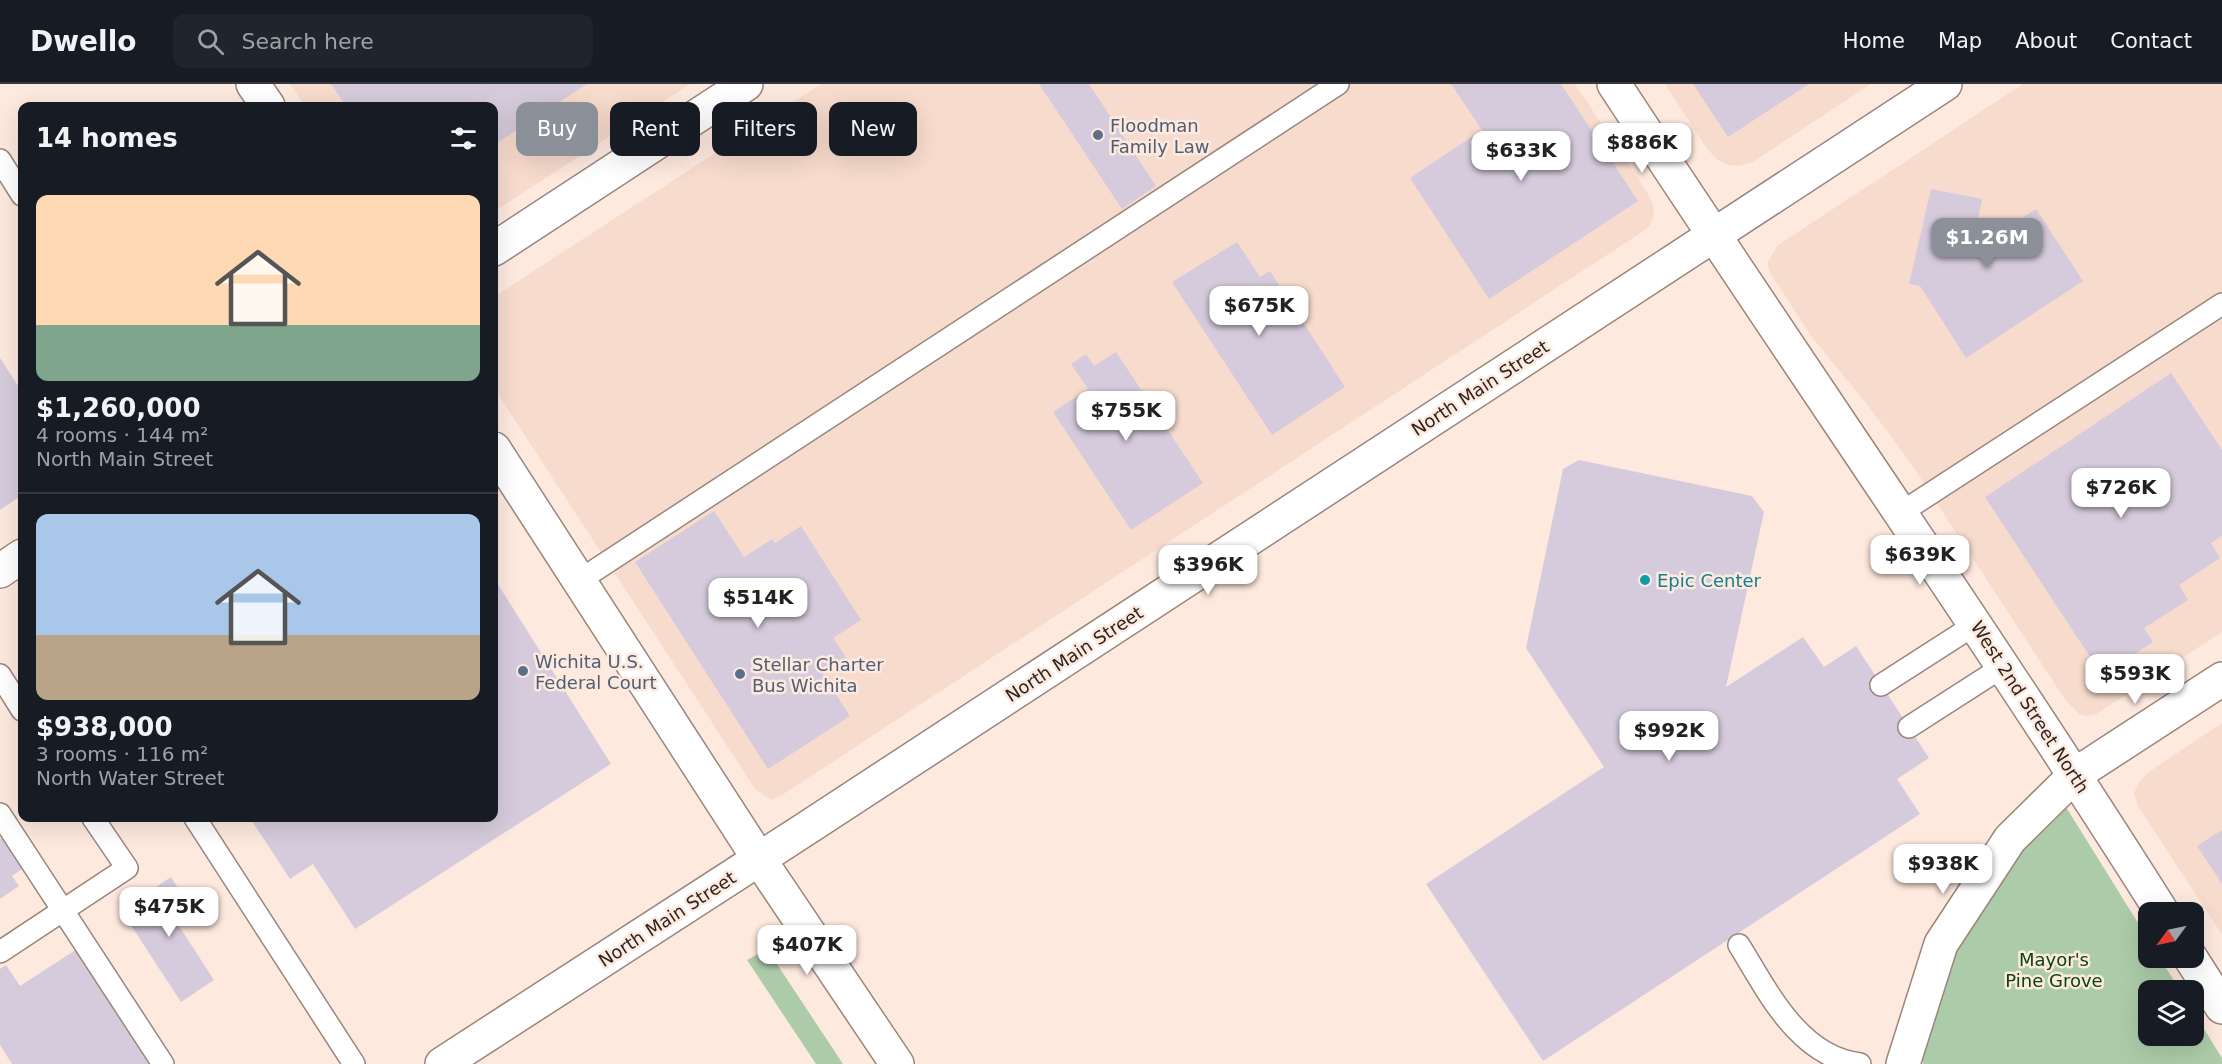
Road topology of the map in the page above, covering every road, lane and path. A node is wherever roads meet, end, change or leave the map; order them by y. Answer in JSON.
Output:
{"nodes":[{"id":1,"x":253,"y":84,"type":"edge"},
{"id":2,"x":746,"y":84,"type":"edge"},
{"id":3,"x":1338,"y":84,"type":"edge"},
{"id":4,"x":1614,"y":84,"type":"edge"},
{"id":5,"x":1945,"y":84,"type":"edge"},
{"id":6,"x":265,"y":102,"type":"edge"},
{"id":7,"x":0,"y":160,"type":"edge"},
{"id":8,"x":18,"y":189,"type":"edge"},
{"id":9,"x":1713,"y":236,"type":"junction"},
{"id":10,"x":498,"y":246,"type":"edge"},
{"id":11,"x":2222,"y":304,"type":"edge"},
{"id":12,"x":498,"y":455,"type":"edge"},
{"id":13,"x":1902,"y":512,"type":"junction"},
{"id":14,"x":18,"y":559,"type":"edge"},
{"id":15,"x":0,"y":571,"type":"edge"},
{"id":16,"x":580,"y":580,"type":"junction"},
{"id":17,"x":1976,"y":624,"type":"junction"},
{"id":18,"x":2004,"y":666,"type":"junction"},
{"id":19,"x":0,"y":675,"type":"edge"},
{"id":20,"x":2222,"y":679,"type":"edge"},
{"id":21,"x":1881,"y":685,"type":"dead end"},
{"id":22,"x":18,"y":704,"type":"edge"},
{"id":23,"x":1909,"y":727,"type":"dead end"},
{"id":24,"x":2076,"y":774,"type":"junction"},
{"id":25,"x":0,"y":814,"type":"edge"},
{"id":26,"x":96,"y":822,"type":"edge"},
{"id":27,"x":198,"y":822,"type":"edge"},
{"id":28,"x":759,"y":859,"type":"junction"},
{"id":29,"x":2156,"y":902,"type":"edge"},
{"id":30,"x":64,"y":910,"type":"junction"},
{"id":31,"x":1739,"y":945,"type":"dead end"},
{"id":32,"x":0,"y":952,"type":"edge"},
{"id":33,"x":2197,"y":968,"type":"edge"},
{"id":34,"x":2222,"y":1007,"type":"edge"},
{"id":35,"x":1899,"y":1063,"type":"edge"},
{"id":36,"x":163,"y":1064,"type":"edge"},
{"id":37,"x":354,"y":1064,"type":"edge"},
{"id":38,"x":442,"y":1064,"type":"edge"},
{"id":39,"x":897,"y":1064,"type":"edge"},
{"id":40,"x":1860,"y":1064,"type":"edge"}],
"edges":[{"from":1,"to":6,"type":"street"},
{"from":2,"to":10,"type":"street"},
{"from":3,"to":16,"type":"lane"},
{"from":4,"to":9,"type":"street","name":"West 2nd Street North"},
{"from":5,"to":9,"type":"street","name":"North Main Street"},
{"from":7,"to":8,"type":"lane"},
{"from":9,"to":13,"type":"street","name":"West 2nd Street North"},
{"from":9,"to":28,"type":"street","name":"North Main Street"},
{"from":11,"to":13,"type":"lane"},
{"from":12,"to":16,"type":"street"},
{"from":13,"to":17,"type":"street","name":"West 2nd Street North"},
{"from":14,"to":15,"type":"street"},
{"from":16,"to":28,"type":"street"},
{"from":17,"to":18,"type":"street","name":"West 2nd Street North"},
{"from":17,"to":21,"type":"lane"},
{"from":18,"to":23,"type":"lane"},
{"from":18,"to":24,"type":"street","name":"West 2nd Street North"},
{"from":19,"to":22,"type":"lane"},
{"from":20,"to":24,"type":"street"},
{"from":24,"to":29,"type":"street","name":"West 2nd Street North"},
{"from":24,"to":35,"type":"street"},
{"from":25,"to":30,"type":"lane"},
{"from":26,"to":30,"type":"lane"},
{"from":27,"to":37,"type":"lane"},
{"from":28,"to":38,"type":"street","name":"North Main Street"},
{"from":28,"to":39,"type":"street"},
{"from":30,"to":32,"type":"lane"},
{"from":30,"to":36,"type":"lane"},
{"from":31,"to":40,"type":"lane"},
{"from":33,"to":34,"type":"street"}]}
